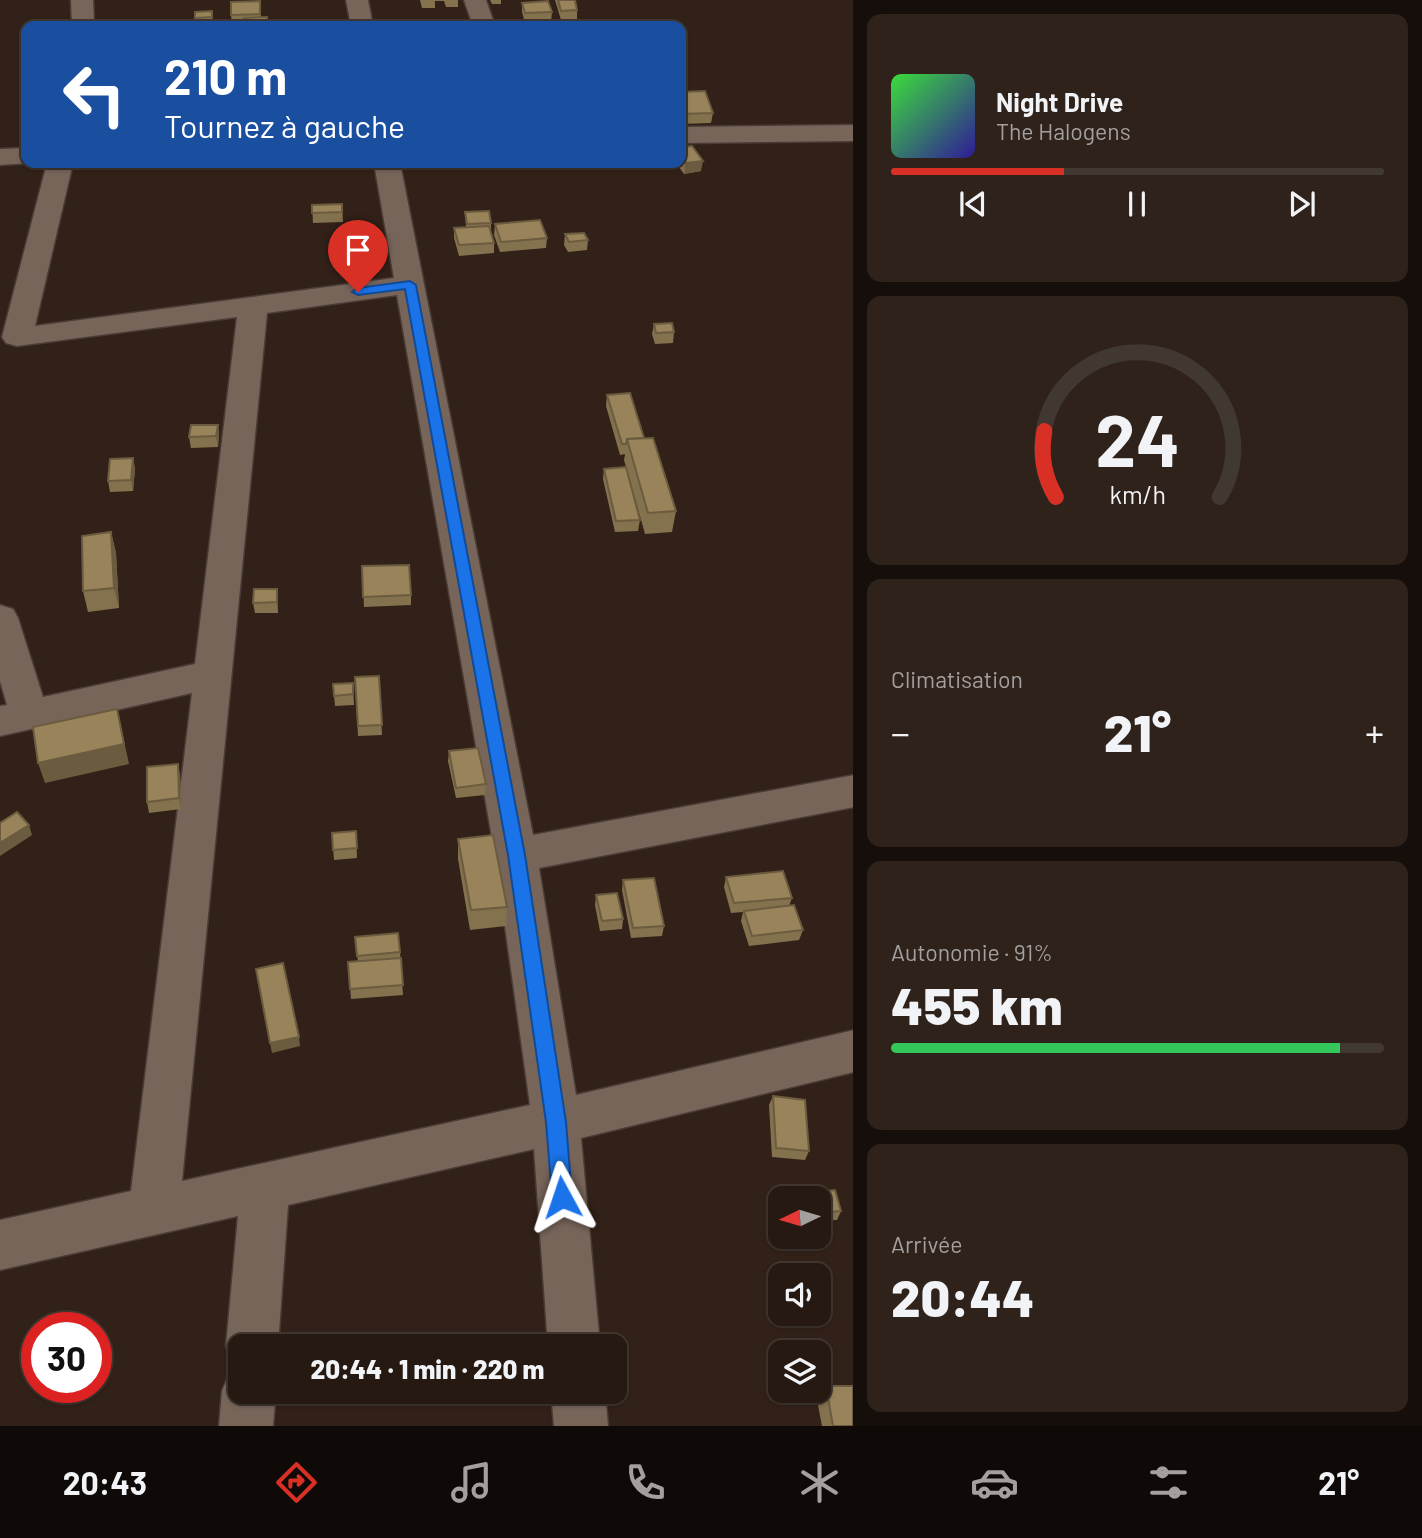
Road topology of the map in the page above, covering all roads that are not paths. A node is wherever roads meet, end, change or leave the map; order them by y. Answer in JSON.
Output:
{"nodes":[{"id":1,"x":82,"y":0,"type":"edge"},
{"id":2,"x":357,"y":0,"type":"edge"},
{"id":3,"x":475,"y":0,"type":"edge"},
{"id":4,"x":83,"y":21,"type":"edge"},
{"id":5,"x":361,"y":21,"type":"edge"},
{"id":6,"x":482,"y":21,"type":"edge"},
{"id":7,"x":853,"y":133,"type":"edge"},
{"id":8,"x":686,"y":135,"type":"edge"},
{"id":9,"x":21,"y":156,"type":"edge"},
{"id":10,"x":0,"y":157,"type":"edge"},
{"id":11,"x":59,"y":168,"type":"edge"},
{"id":12,"x":388,"y":168,"type":"edge"},
{"id":13,"x":410,"y":285,"type":"junction"},
{"id":14,"x":253,"y":305,"type":"junction"},
{"id":15,"x":0,"y":618,"type":"edge"},
{"id":16,"x":213,"y":674,"type":"junction"},
{"id":17,"x":15,"y":718,"type":"edge"},
{"id":18,"x":853,"y":791,"type":"edge"},
{"id":19,"x":516,"y":855,"type":"junction"},
{"id":20,"x":853,"y":1051,"type":"edge"},
{"id":21,"x":556,"y":1122,"type":"junction"},
{"id":22,"x":265,"y":1186,"type":"junction"},
{"id":23,"x":154,"y":1211,"type":"junction"},
{"id":24,"x":0,"y":1245,"type":"edge"},
{"id":25,"x":254,"y":1334,"type":"edge"},
{"id":26,"x":573,"y":1334,"type":"edge"},
{"id":27,"x":248,"y":1404,"type":"edge"},
{"id":28,"x":579,"y":1404,"type":"edge"},
{"id":29,"x":246,"y":1426,"type":"edge"},
{"id":30,"x":581,"y":1426,"type":"edge"}],
"edges":[{"from":1,"to":4,"type":"street"},
{"from":2,"to":5,"type":"street"},
{"from":3,"to":6,"type":"street"},
{"from":7,"to":8,"type":"street"},
{"from":9,"to":10,"type":"street"},
{"from":11,"to":14,"type":"street"},
{"from":12,"to":13,"type":"street"},
{"from":13,"to":14,"type":"street"},
{"from":13,"to":19,"type":"street"},
{"from":14,"to":16,"type":"street"},
{"from":15,"to":17,"type":"street"},
{"from":16,"to":17,"type":"street"},
{"from":16,"to":23,"type":"street"},
{"from":18,"to":19,"type":"street"},
{"from":19,"to":21,"type":"street"},
{"from":20,"to":21,"type":"street"},
{"from":21,"to":22,"type":"street"},
{"from":21,"to":26,"type":"street"},
{"from":22,"to":23,"type":"street"},
{"from":22,"to":25,"type":"street"},
{"from":23,"to":24,"type":"street"},
{"from":27,"to":29,"type":"street"},
{"from":28,"to":30,"type":"street"}]}
